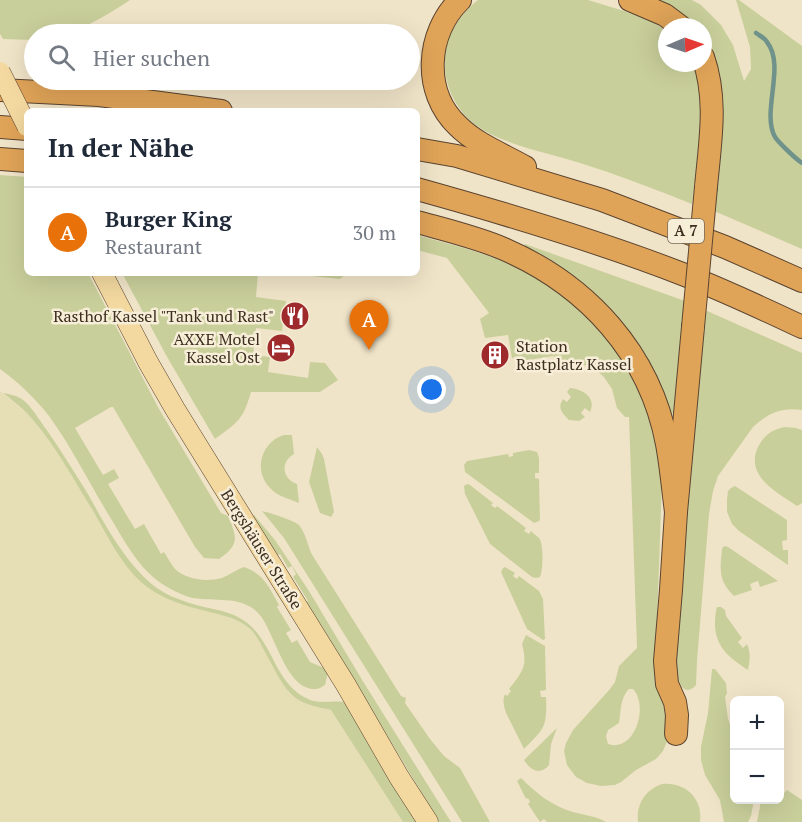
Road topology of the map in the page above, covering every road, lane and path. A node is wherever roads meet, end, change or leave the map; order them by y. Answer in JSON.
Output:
{"nodes":[{"id":1,"x":460,"y":0,"type":"edge"},
{"id":2,"x":630,"y":0,"type":"edge"},
{"id":3,"x":669,"y":18,"type":"edge"},
{"id":4,"x":0,"y":72,"type":"edge"},
{"id":5,"x":708,"y":72,"type":"edge"},
{"id":6,"x":0,"y":90,"type":"edge"},
{"id":7,"x":197,"y":108,"type":"edge"},
{"id":8,"x":24,"y":121,"type":"edge"},
{"id":9,"x":0,"y":127,"type":"edge"},
{"id":10,"x":24,"y":127,"type":"edge"},
{"id":11,"x":420,"y":150,"type":"edge"},
{"id":12,"x":0,"y":159,"type":"edge"},
{"id":13,"x":24,"y":161,"type":"edge"},
{"id":14,"x":566,"y":189,"type":"junction"},
{"id":15,"x":420,"y":190,"type":"edge"},
{"id":16,"x":420,"y":223,"type":"edge"},
{"id":17,"x":104,"y":276,"type":"edge"},
{"id":18,"x":802,"y":281,"type":"edge"},
{"id":19,"x":802,"y":327,"type":"edge"},
{"id":20,"x":676,"y":512,"type":"junction"},
{"id":21,"x":676,"y":734,"type":"dead end"},
{"id":22,"x":428,"y":822,"type":"edge"}],
"edges":[{"from":1,"to":14,"type":"highway"},
{"from":2,"to":3,"type":"highway"},
{"from":4,"to":8,"type":"main road","bridge":true},
{"from":5,"to":20,"type":"highway","bridge":true},
{"from":6,"to":7,"type":"highway"},
{"from":9,"to":10,"type":"highway"},
{"from":11,"to":14,"type":"highway","number":"A 7"},
{"from":12,"to":13,"type":"highway"},
{"from":14,"to":18,"type":"highway","number":"A 7"},
{"from":15,"to":19,"type":"highway","number":"A 7"},
{"from":16,"to":20,"type":"highway"},
{"from":17,"to":22,"type":"main road","name":"Bergshäuser Straße"},
{"from":20,"to":21,"type":"highway"}]}
